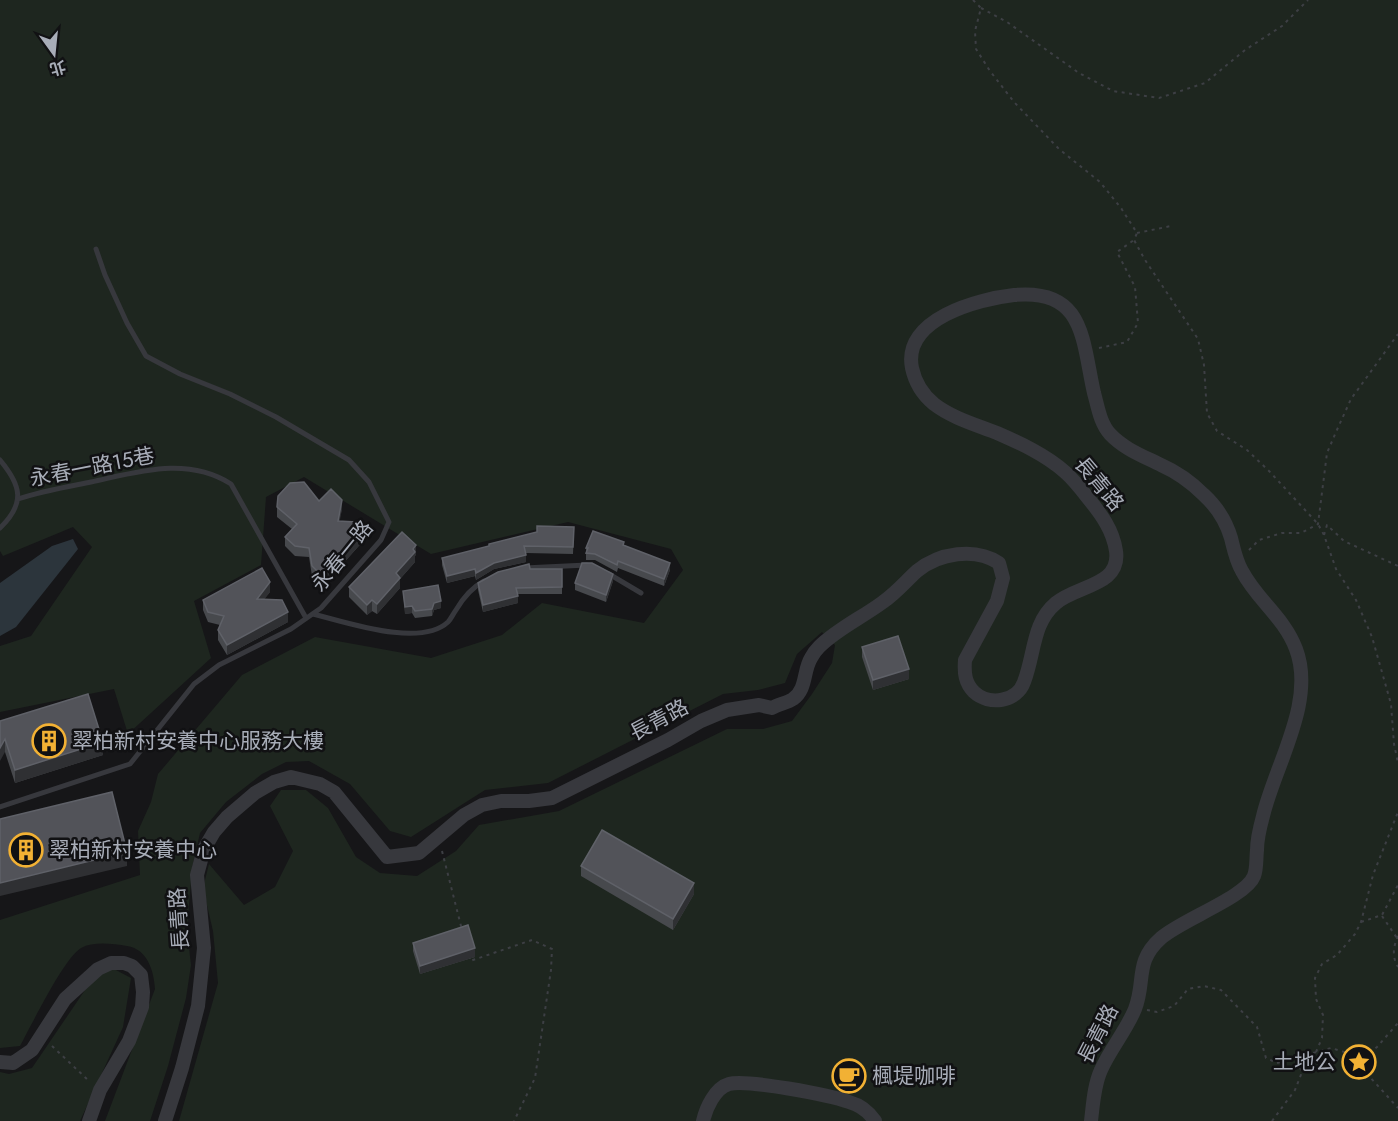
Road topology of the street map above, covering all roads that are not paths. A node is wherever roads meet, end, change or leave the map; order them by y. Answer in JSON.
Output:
{"nodes":[{"id":1,"x":96,"y":249,"type":"dead end"},
{"id":2,"x":0,"y":460,"type":"edge"},
{"id":3,"x":18,"y":499,"type":"junction"},
{"id":4,"x":0,"y":528,"type":"edge"},
{"id":5,"x":593,"y":565,"type":"edge"},
{"id":6,"x":521,"y":568,"type":"edge"},
{"id":7,"x":603,"y":571,"type":"edge"},
{"id":8,"x":491,"y":577,"type":"edge"},
{"id":9,"x":641,"y":592,"type":"dead end"},
{"id":10,"x":313,"y":614,"type":"junction"},
{"id":11,"x":306,"y":618,"type":"junction"},
{"id":12,"x":0,"y":807,"type":"edge"},
{"id":13,"x":0,"y":1062,"type":"edge"},
{"id":14,"x":89,"y":1121,"type":"edge"},
{"id":15,"x":165,"y":1121,"type":"edge"},
{"id":16,"x":703,"y":1121,"type":"edge"},
{"id":17,"x":875,"y":1121,"type":"edge"},
{"id":18,"x":1091,"y":1121,"type":"edge"}],
"edges":[{"from":1,"to":10,"type":"lane","name":"永春一路"},
{"from":2,"to":3,"type":"lane"},
{"from":3,"to":4,"type":"lane"},
{"from":3,"to":11,"type":"lane","name":"永春一路15巷"},
{"from":5,"to":6,"type":"lane"},
{"from":7,"to":9,"type":"lane"},
{"from":8,"to":10,"type":"lane"},
{"from":10,"to":11,"type":"lane","name":"永春一路"},
{"from":11,"to":12,"type":"lane","name":"永春一路"},
{"from":13,"to":14,"type":"street"},
{"from":15,"to":18,"type":"street","name":"長青路"},
{"from":16,"to":17,"type":"street"}]}
